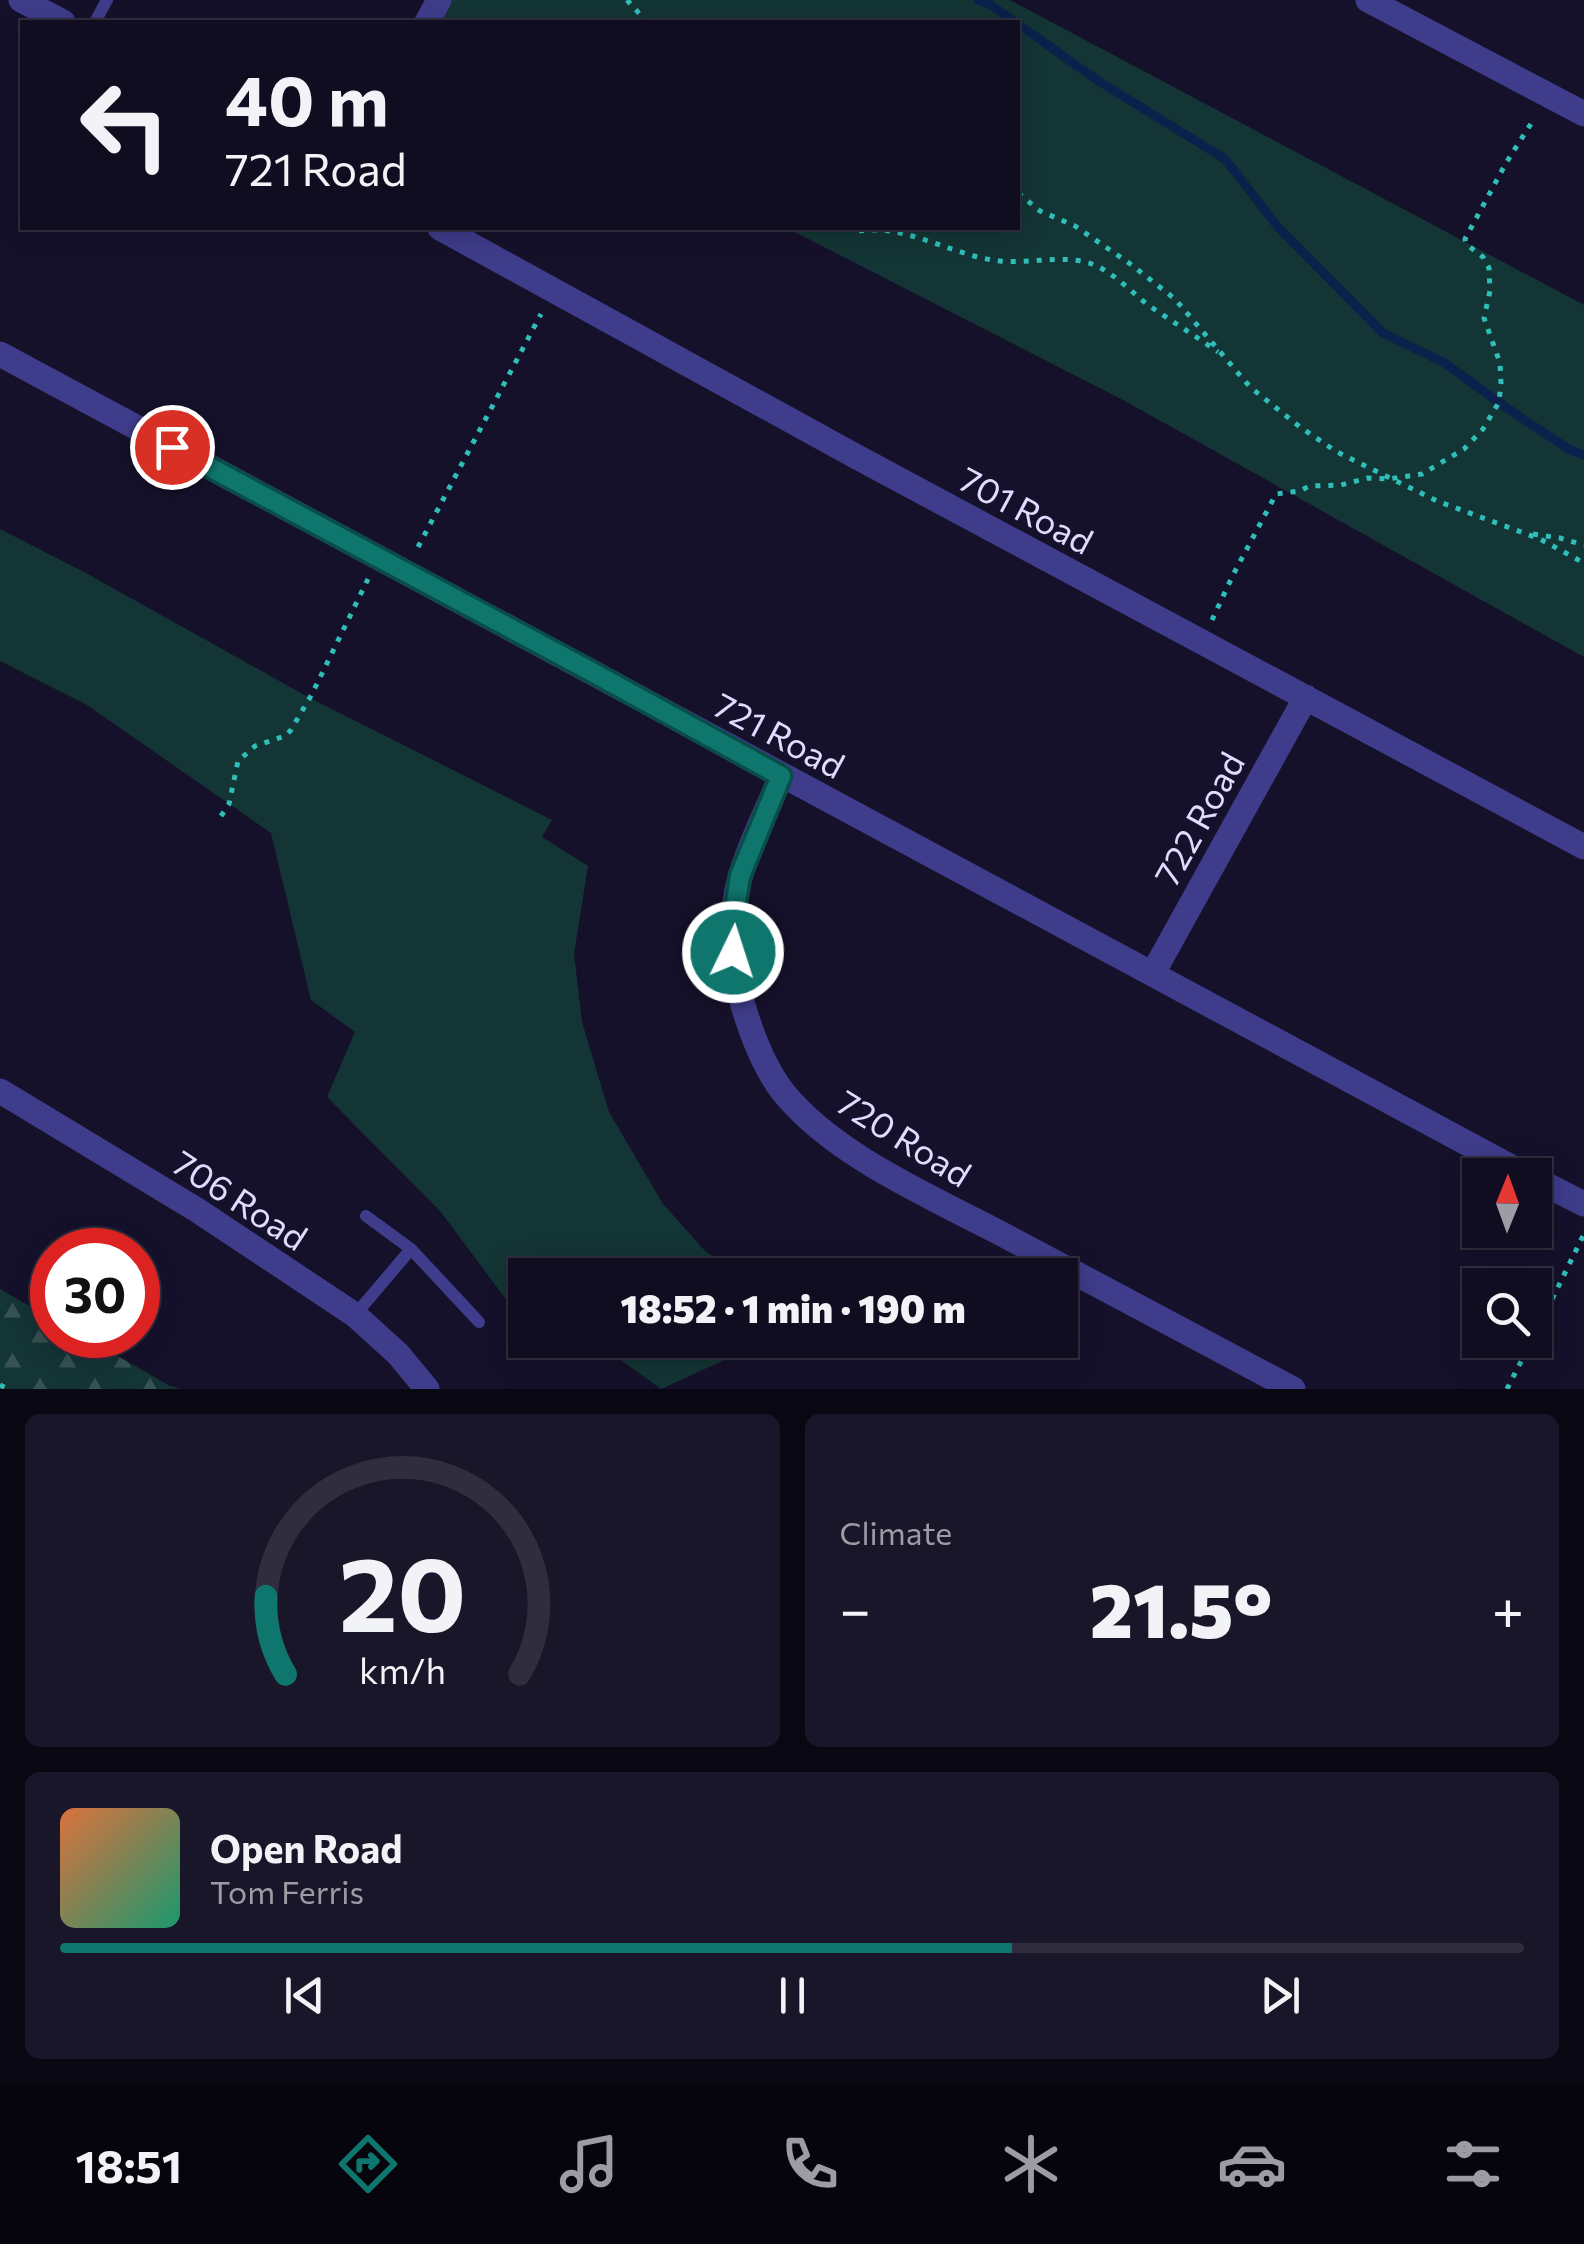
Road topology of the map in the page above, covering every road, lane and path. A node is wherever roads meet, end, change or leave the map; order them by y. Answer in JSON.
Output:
{"nodes":[{"id":1,"x":21,"y":0,"type":"edge"},
{"id":2,"x":627,"y":0,"type":"edge"},
{"id":3,"x":1368,"y":0,"type":"edge"},
{"id":4,"x":60,"y":20,"type":"edge"},
{"id":5,"x":645,"y":20,"type":"edge"},
{"id":6,"x":1549,"y":95,"type":"junction"},
{"id":7,"x":1584,"y":114,"type":"edge"},
{"id":8,"x":1020,"y":195,"type":"edge"},
{"id":9,"x":444,"y":230,"type":"edge"},
{"id":10,"x":867,"y":230,"type":"edge"},
{"id":11,"x":882,"y":230,"type":"edge"},
{"id":12,"x":859,"y":231,"type":"dead end"},
{"id":13,"x":554,"y":290,"type":"junction"},
{"id":14,"x":0,"y":354,"type":"edge"},
{"id":15,"x":1227,"y":360,"type":"junction"},
{"id":16,"x":1388,"y":479,"type":"junction"},
{"id":17,"x":1523,"y":534,"type":"junction"},
{"id":18,"x":1584,"y":545,"type":"edge"},
{"id":19,"x":378,"y":558,"type":"junction"},
{"id":20,"x":1584,"y":563,"type":"edge"},
{"id":21,"x":405,"y":572,"type":"junction"},
{"id":22,"x":1202,"y":642,"type":"junction"},
{"id":23,"x":1306,"y":697,"type":"junction"},
{"id":24,"x":781,"y":776,"type":"junction"},
{"id":25,"x":221,"y":816,"type":"dead end"},
{"id":26,"x":1584,"y":847,"type":"edge"},
{"id":27,"x":1153,"y":973,"type":"junction"},
{"id":28,"x":0,"y":1090,"type":"edge"},
{"id":29,"x":1495,"y":1158,"type":"edge"},
{"id":30,"x":1552,"y":1188,"type":"edge"},
{"id":31,"x":1584,"y":1204,"type":"edge"},
{"id":32,"x":366,"y":1216,"type":"dead end"},
{"id":33,"x":1584,"y":1234,"type":"edge"},
{"id":34,"x":411,"y":1249,"type":"junction"},
{"id":35,"x":1552,"y":1299,"type":"edge"},
{"id":36,"x":356,"y":1315,"type":"junction"},
{"id":37,"x":479,"y":1322,"type":"dead end"},
{"id":38,"x":1522,"y":1358,"type":"edge"},
{"id":39,"x":0,"y":1385,"type":"edge"},
{"id":40,"x":8,"y":1389,"type":"edge"},
{"id":41,"x":427,"y":1389,"type":"edge"},
{"id":42,"x":1293,"y":1389,"type":"edge"},
{"id":43,"x":1507,"y":1389,"type":"edge"}],
"edges":[{"from":1,"to":4,"type":"street"},
{"from":2,"to":5,"type":"path"},
{"from":3,"to":6,"type":"street"},
{"from":6,"to":7,"type":"street"},
{"from":6,"to":16,"type":"path"},
{"from":8,"to":15,"type":"path"},
{"from":9,"to":13,"type":"street","name":"701 Road"},
{"from":10,"to":12,"type":"path"},
{"from":11,"to":15,"type":"path"},
{"from":13,"to":21,"type":"path"},
{"from":13,"to":22,"type":"street","name":"701 Road"},
{"from":14,"to":19,"type":"street","name":"721 Road"},
{"from":15,"to":16,"type":"path"},
{"from":16,"to":17,"type":"path"},
{"from":16,"to":22,"type":"path"},
{"from":17,"to":18,"type":"path"},
{"from":17,"to":20,"type":"path"},
{"from":19,"to":21,"type":"street","name":"721 Road"},
{"from":19,"to":25,"type":"path"},
{"from":21,"to":24,"type":"street","name":"721 Road"},
{"from":22,"to":23,"type":"street","name":"701 Road"},
{"from":23,"to":26,"type":"street","name":"701 Road"},
{"from":23,"to":27,"type":"street","name":"722 Road"},
{"from":24,"to":27,"type":"street","name":"721 Road"},
{"from":24,"to":42,"type":"street","name":"720 Road"},
{"from":27,"to":29,"type":"street","name":"721 Road"},
{"from":28,"to":36,"type":"street","name":"706 Road"},
{"from":30,"to":31,"type":"street"},
{"from":32,"to":34,"type":"lane"},
{"from":33,"to":35,"type":"path"},
{"from":34,"to":36,"type":"lane"},
{"from":34,"to":37,"type":"lane"},
{"from":36,"to":41,"type":"street","name":"706 Road"},
{"from":38,"to":43,"type":"path"},
{"from":39,"to":40,"type":"path"}]}
